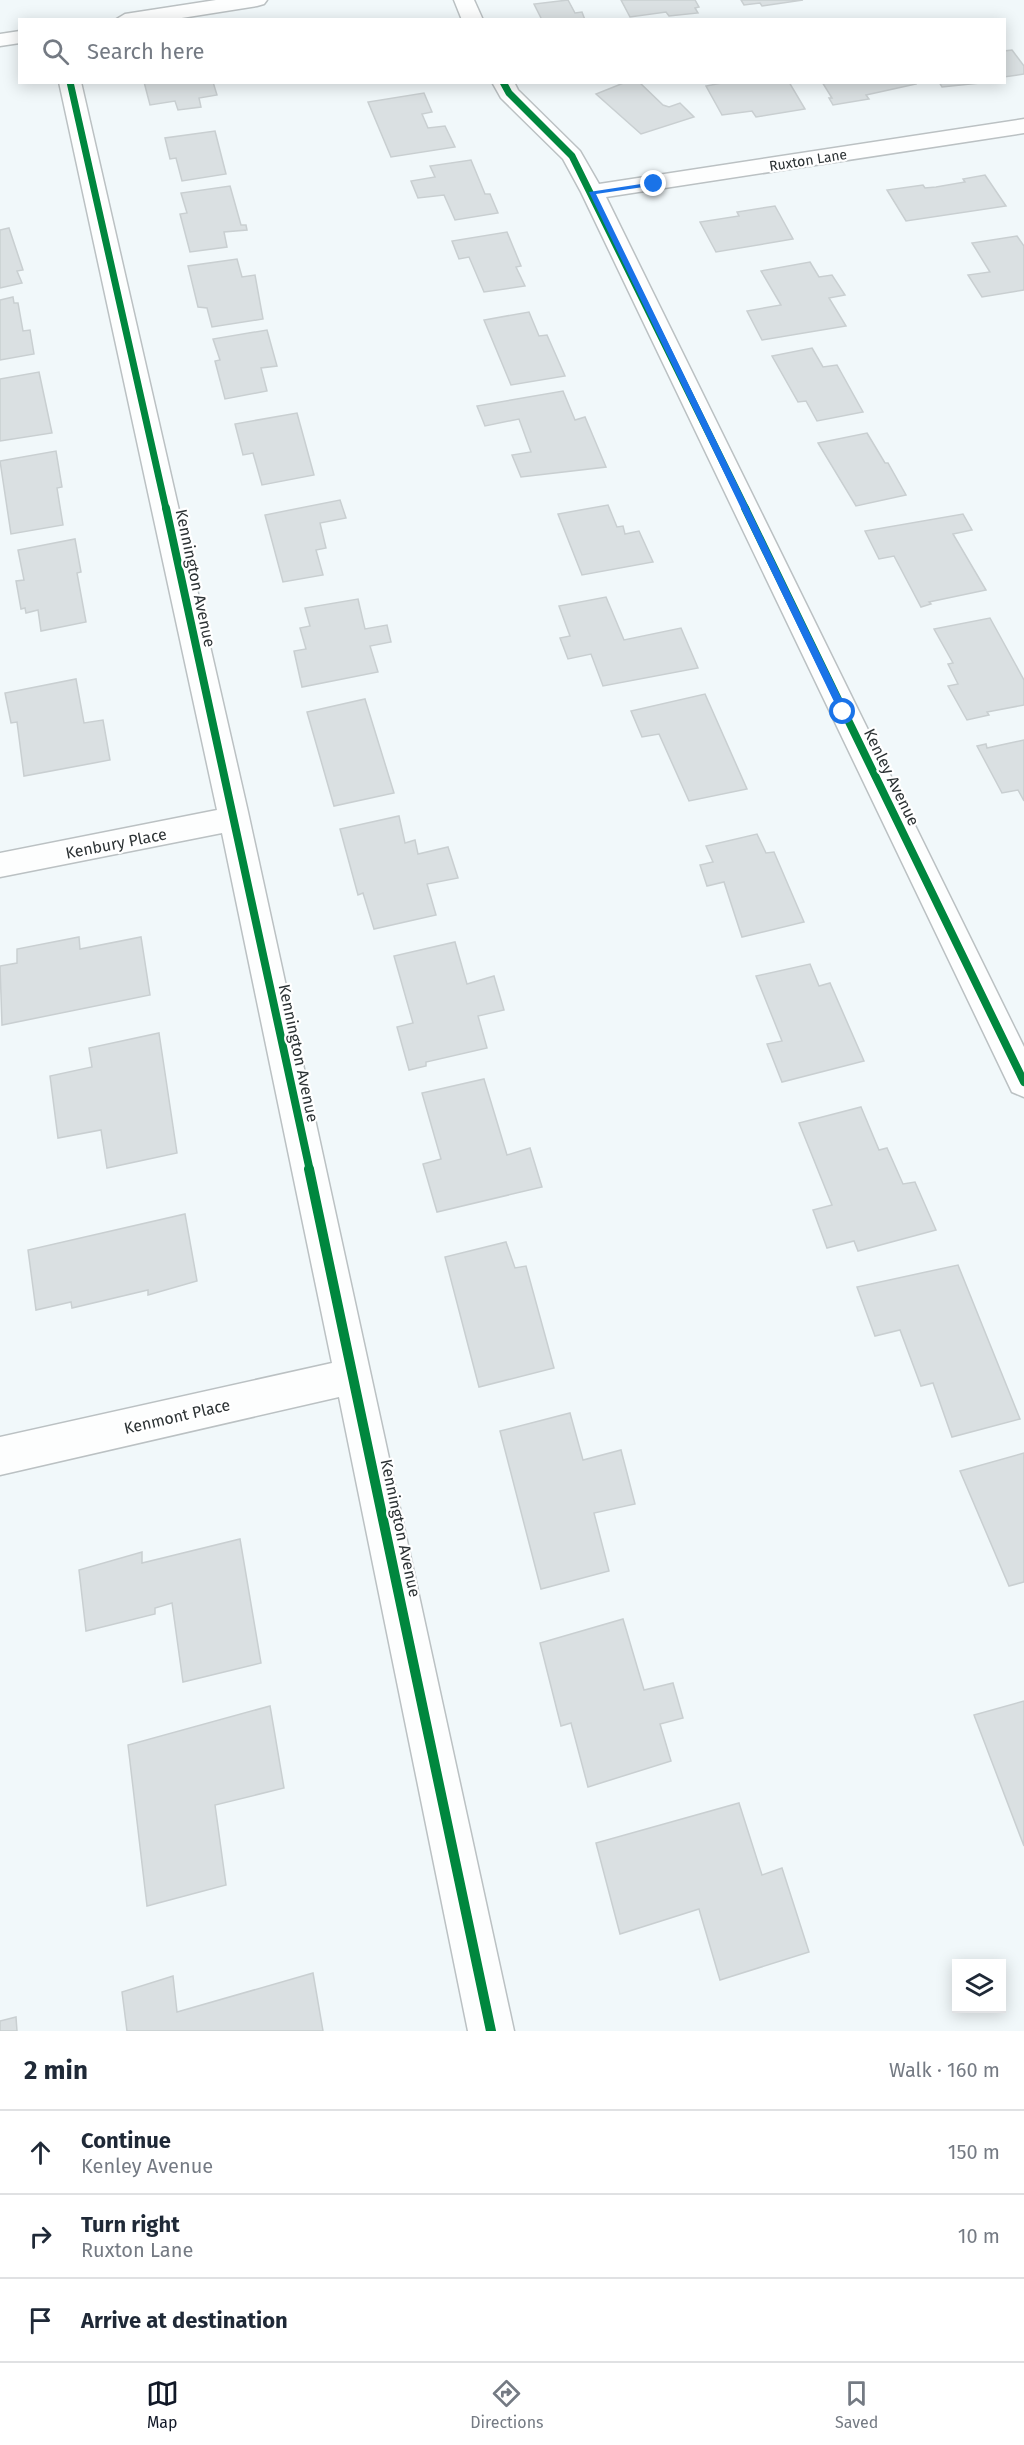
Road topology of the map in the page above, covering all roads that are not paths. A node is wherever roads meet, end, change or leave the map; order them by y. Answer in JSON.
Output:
{"nodes":[{"id":1,"x":256,"y":0,"type":"edge"},
{"id":2,"x":464,"y":0,"type":"edge"},
{"id":3,"x":138,"y":18,"type":"edge"},
{"id":4,"x":472,"y":18,"type":"edge"},
{"id":5,"x":18,"y":37,"type":"edge"},
{"id":6,"x":0,"y":40,"type":"edge"},
{"id":7,"x":70,"y":84,"type":"edge"},
{"id":8,"x":504,"y":84,"type":"edge"},
{"id":9,"x":1024,"y":126,"type":"edge"},
{"id":10,"x":592,"y":192,"type":"junction"},
{"id":11,"x":232,"y":819,"type":"junction"},
{"id":12,"x":0,"y":865,"type":"edge"},
{"id":13,"x":1024,"y":1082,"type":"edge"},
{"id":14,"x":354,"y":1376,"type":"junction"},
{"id":15,"x":0,"y":1456,"type":"edge"},
{"id":16,"x":490,"y":2031,"type":"edge"}],
"edges":[{"from":1,"to":3,"type":"street"},
{"from":2,"to":4,"type":"street"},
{"from":5,"to":6,"type":"street"},
{"from":7,"to":11,"type":"street","name":"Kennington Avenue"},
{"from":8,"to":10,"type":"street","name":"Kenley Avenue"},
{"from":9,"to":10,"type":"street","name":"Ruxton Lane"},
{"from":10,"to":13,"type":"street","name":"Kenley Avenue"},
{"from":11,"to":12,"type":"street","name":"Kenbury Place"},
{"from":11,"to":14,"type":"street","name":"Kennington Avenue"},
{"from":14,"to":15,"type":"street","name":"Kenmont Place"},
{"from":14,"to":16,"type":"street","name":"Kennington Avenue"}]}
